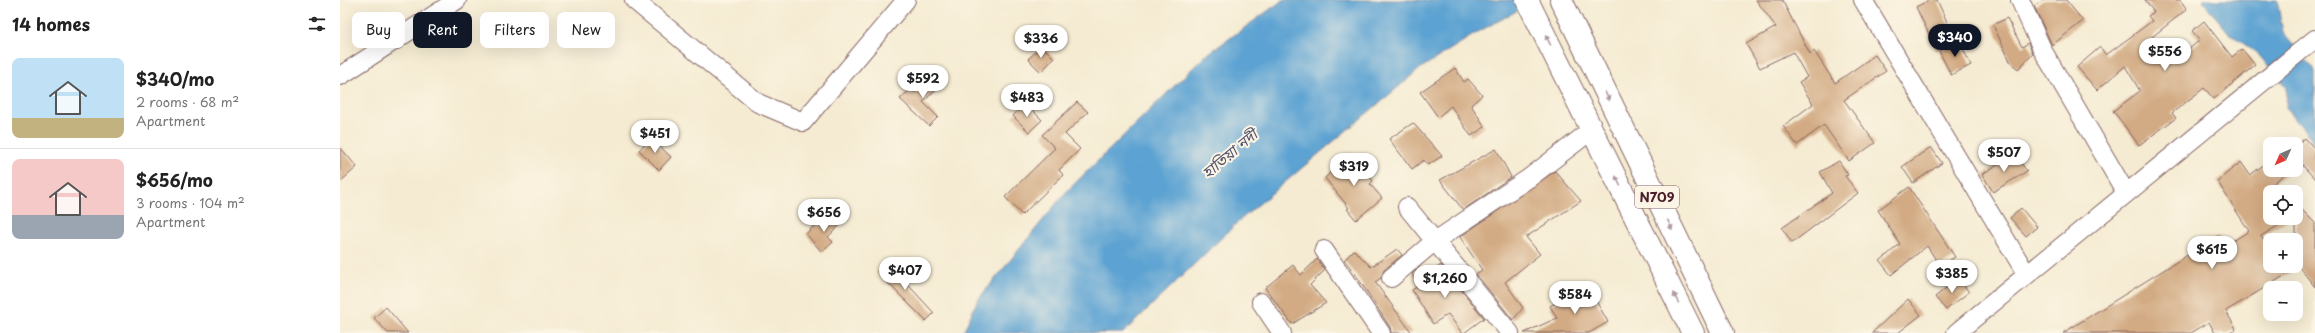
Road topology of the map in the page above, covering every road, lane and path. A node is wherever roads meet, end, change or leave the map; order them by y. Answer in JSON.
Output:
{"nodes":[{"id":1,"x":457,"y":0,"type":"edge"},
{"id":2,"x":634,"y":0,"type":"edge"},
{"id":3,"x":906,"y":0,"type":"edge"},
{"id":4,"x":1528,"y":0,"type":"edge"},
{"id":5,"x":1560,"y":0,"type":"edge"},
{"id":6,"x":1863,"y":0,"type":"edge"},
{"id":7,"x":2020,"y":0,"type":"edge"},
{"id":8,"x":2311,"y":44,"type":"edge"},
{"id":9,"x":340,"y":76,"type":"edge"},
{"id":10,"x":1593,"y":129,"type":"junction"},
{"id":11,"x":2126,"y":193,"type":"junction"},
{"id":12,"x":1407,"y":207,"type":"dead end"},
{"id":13,"x":1435,"y":241,"type":"junction"},
{"id":14,"x":1324,"y":250,"type":"dead end"},
{"id":15,"x":2027,"y":275,"type":"junction"},
{"id":16,"x":1391,"y":278,"type":"dead end"},
{"id":17,"x":1261,"y":302,"type":"dead end"},
{"id":18,"x":1282,"y":333,"type":"edge"},
{"id":19,"x":1381,"y":333,"type":"edge"},
{"id":20,"x":1510,"y":333,"type":"edge"},
{"id":21,"x":1693,"y":333,"type":"edge"},
{"id":22,"x":1723,"y":333,"type":"edge"},
{"id":23,"x":1956,"y":333,"type":"edge"}],
"edges":[{"from":1,"to":9,"type":"street"},
{"from":2,"to":3,"type":"street"},
{"from":10,"to":4,"type":"highway","number":"N709","one_way":true},
{"from":5,"to":22,"type":"highway","number":"N709","one_way":true},
{"from":6,"to":15,"type":"street"},
{"from":7,"to":11,"type":"street"},
{"from":8,"to":11,"type":"street"},
{"from":10,"to":13,"type":"street"},
{"from":21,"to":10,"type":"highway","number":"N709","one_way":true},
{"from":11,"to":15,"type":"street"},
{"from":12,"to":13,"type":"street"},
{"from":13,"to":16,"type":"street"},
{"from":13,"to":20,"type":"street"},
{"from":14,"to":19,"type":"street"},
{"from":15,"to":23,"type":"street"},
{"from":17,"to":18,"type":"street"}]}
